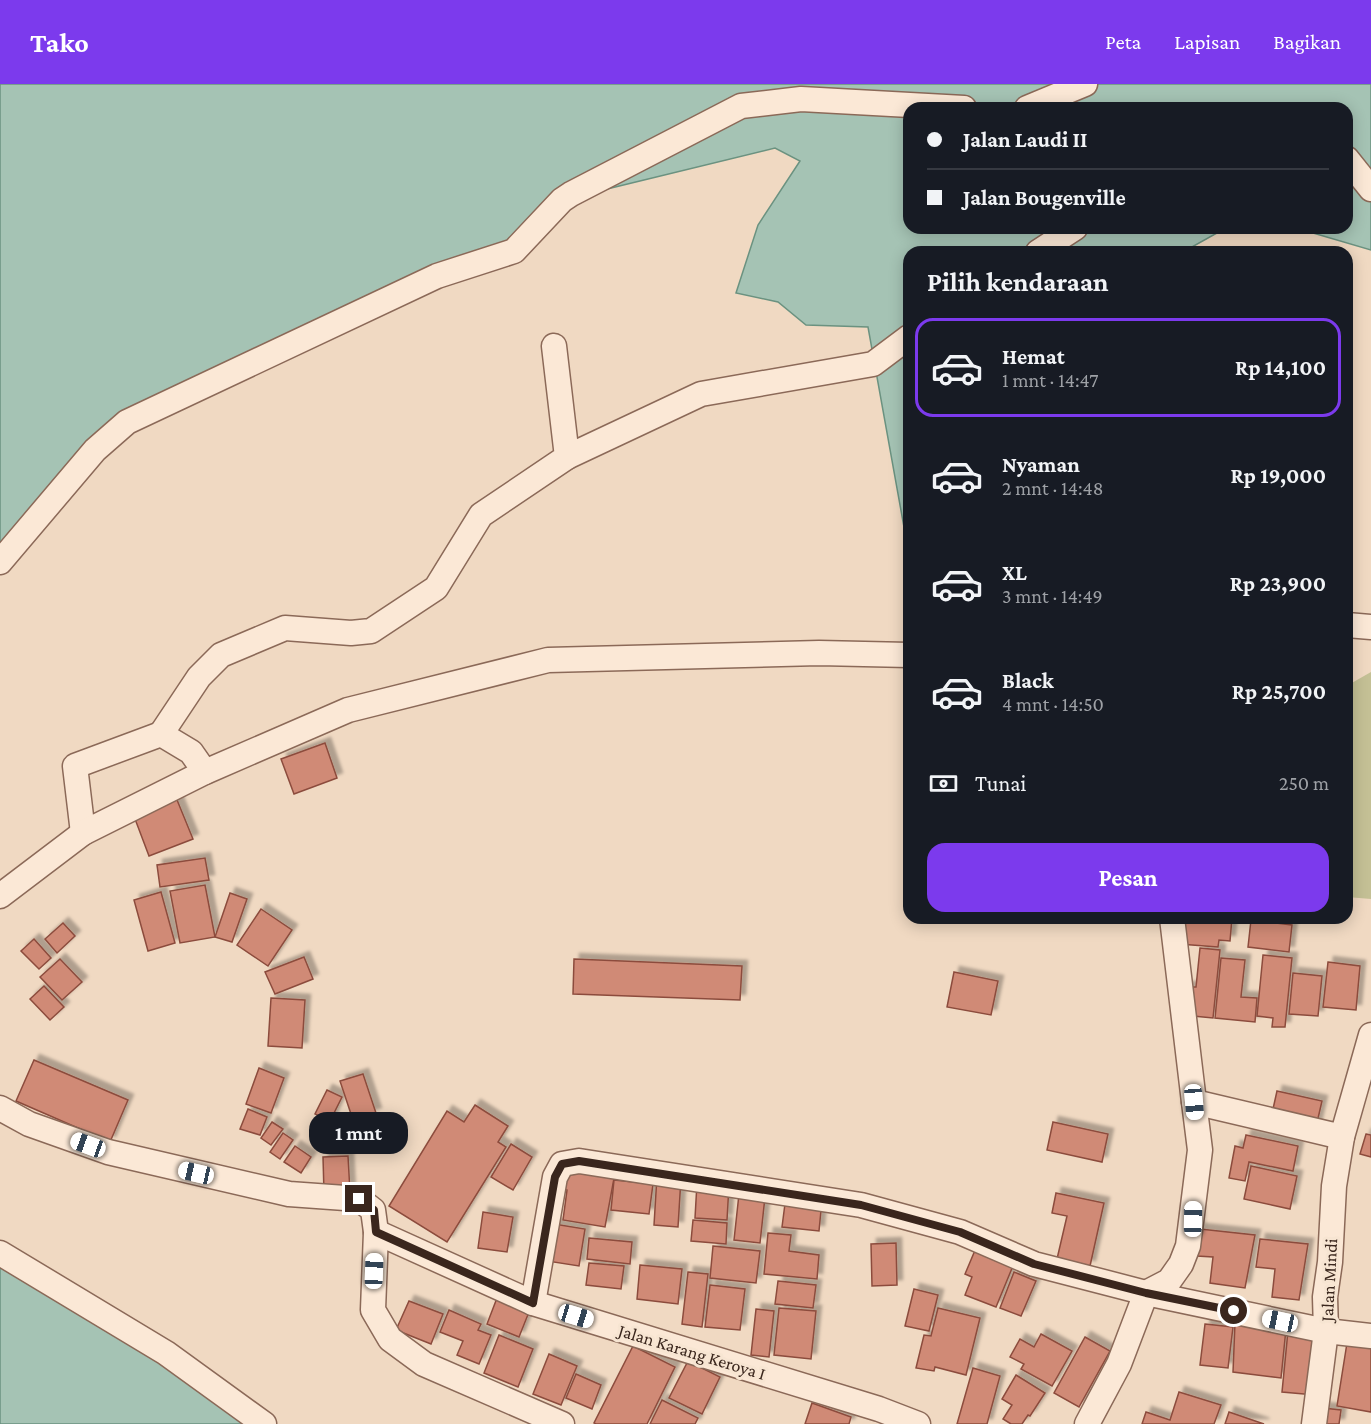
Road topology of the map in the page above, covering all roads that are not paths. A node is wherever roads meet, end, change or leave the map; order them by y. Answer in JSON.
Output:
{"nodes":[{"id":1,"x":1085,"y":84,"type":"edge"},
{"id":2,"x":1042,"y":102,"type":"edge"},
{"id":3,"x":903,"y":105,"type":"edge"},
{"id":4,"x":1353,"y":166,"type":"edge"},
{"id":5,"x":1371,"y":189,"type":"edge"},
{"id":6,"x":1066,"y":234,"type":"edge"},
{"id":7,"x":1047,"y":246,"type":"edge"},
{"id":8,"x":903,"y":342,"type":"edge"},
{"id":9,"x":554,"y":346,"type":"dead end"},
{"id":10,"x":567,"y":457,"type":"junction"},
{"id":11,"x":0,"y":562,"type":"edge"},
{"id":12,"x":1353,"y":626,"type":"edge"},
{"id":13,"x":1371,"y":627,"type":"edge"},
{"id":14,"x":903,"y":655,"type":"edge"},
{"id":15,"x":161,"y":734,"type":"junction"},
{"id":16,"x":205,"y":772,"type":"junction"},
{"id":17,"x":83,"y":833,"type":"junction"},
{"id":18,"x":0,"y":896,"type":"edge"},
{"id":19,"x":1173,"y":924,"type":"edge"},
{"id":20,"x":1371,"y":1035,"type":"edge"},
{"id":21,"x":1194,"y":1102,"type":"junction"},
{"id":22,"x":0,"y":1108,"type":"edge"},
{"id":23,"x":1342,"y":1137,"type":"junction"},
{"id":24,"x":376,"y":1232,"type":"junction"},
{"id":25,"x":0,"y":1253,"type":"edge"},
{"id":26,"x":1146,"y":1293,"type":"junction"},
{"id":27,"x":533,"y":1303,"type":"junction"},
{"id":28,"x":1326,"y":1331,"type":"junction"},
{"id":29,"x":1371,"y":1336,"type":"edge"},
{"id":30,"x":876,"y":1417,"type":"edge"},
{"id":31,"x":264,"y":1424,"type":"edge"},
{"id":32,"x":562,"y":1424,"type":"edge"},
{"id":33,"x":918,"y":1424,"type":"edge"},
{"id":34,"x":1087,"y":1424,"type":"edge"},
{"id":35,"x":1314,"y":1424,"type":"edge"}],
"edges":[{"from":1,"to":2,"type":"street"},
{"from":3,"to":11,"type":"street"},
{"from":4,"to":5,"type":"street"},
{"from":6,"to":7,"type":"street"},
{"from":8,"to":10,"type":"street"},
{"from":9,"to":10,"type":"street"},
{"from":10,"to":15,"type":"street"},
{"from":12,"to":13,"type":"street"},
{"from":14,"to":16,"type":"street"},
{"from":15,"to":16,"type":"street"},
{"from":15,"to":17,"type":"street"},
{"from":16,"to":17,"type":"street"},
{"from":17,"to":18,"type":"street"},
{"from":19,"to":21,"type":"street"},
{"from":20,"to":23,"type":"street","name":"Jalan Mindi"},
{"from":21,"to":23,"type":"street"},
{"from":21,"to":26,"type":"street"},
{"from":22,"to":24,"type":"street"},
{"from":23,"to":28,"type":"street","name":"Jalan Mindi"},
{"from":24,"to":27,"type":"street","name":"Jalan Karang Keroya I"},
{"from":24,"to":32,"type":"street"},
{"from":25,"to":31,"type":"street"},
{"from":26,"to":27,"type":"street"},
{"from":26,"to":28,"type":"street"},
{"from":26,"to":34,"type":"street"},
{"from":27,"to":30,"type":"street","name":"Jalan Karang Keroya I"},
{"from":28,"to":29,"type":"street"},
{"from":28,"to":35,"type":"street","name":"Jalan Mindi"},
{"from":30,"to":33,"type":"street","name":"Jalan Karang Keroya I"}]}
